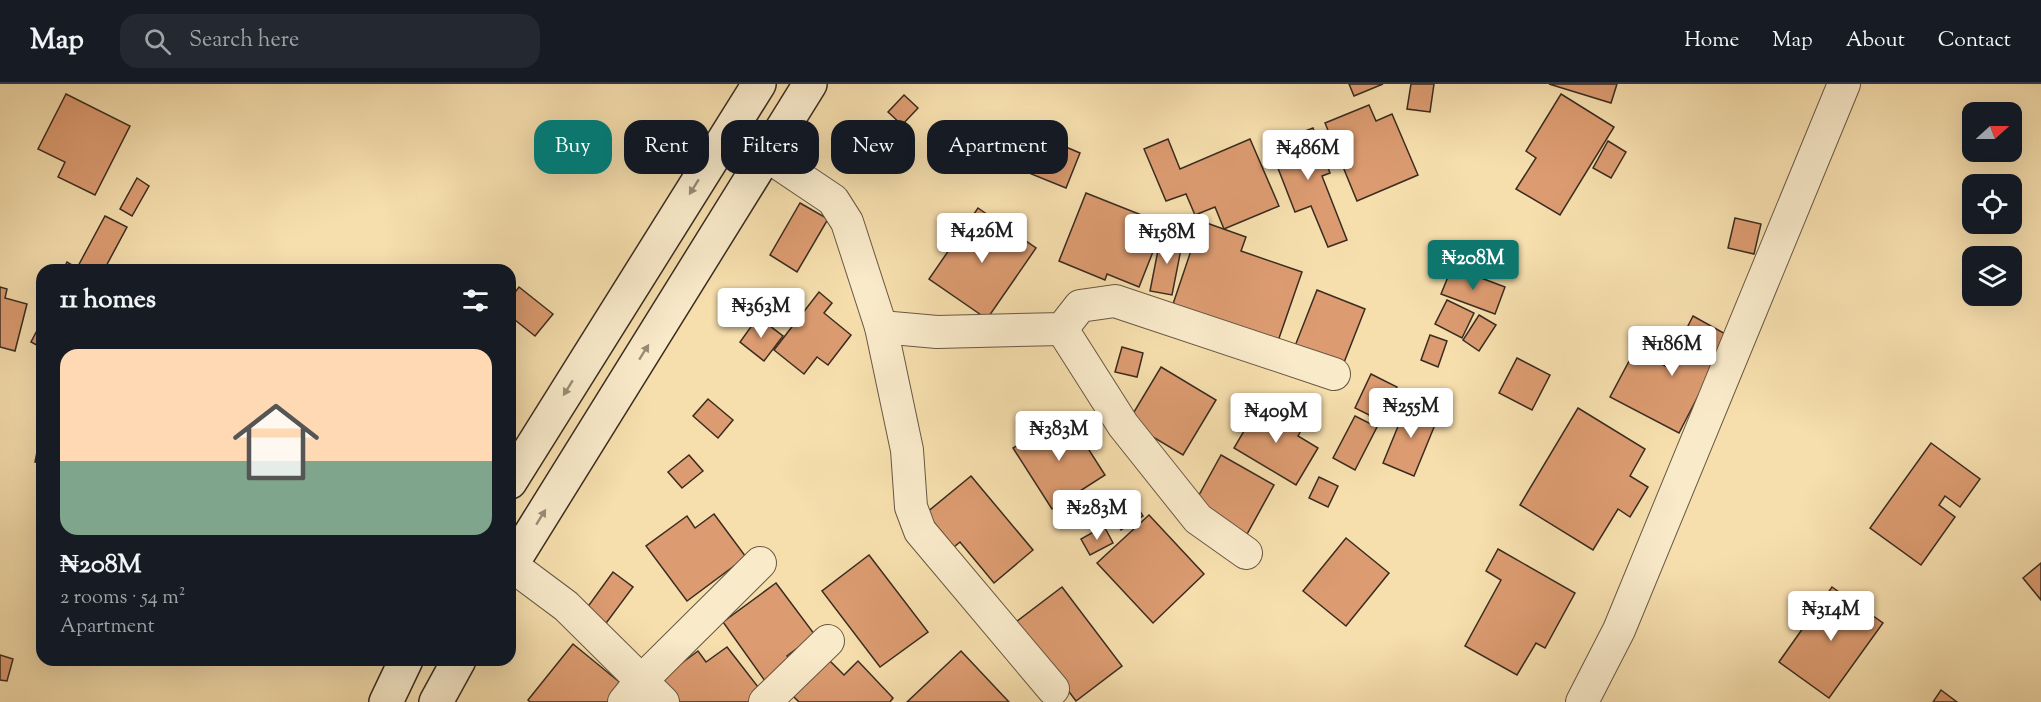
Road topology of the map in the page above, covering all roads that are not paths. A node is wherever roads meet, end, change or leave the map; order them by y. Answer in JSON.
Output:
{"nodes":[{"id":1,"x":759,"y":84,"type":"edge"},
{"id":2,"x":810,"y":84,"type":"edge"},
{"id":3,"x":1844,"y":84,"type":"edge"},
{"id":4,"x":788,"y":120,"type":"edge"},
{"id":5,"x":754,"y":174,"type":"edge"},
{"id":6,"x":794,"y":174,"type":"edge"},
{"id":7,"x":881,"y":327,"type":"junction"},
{"id":8,"x":1062,"y":329,"type":"junction"},
{"id":9,"x":1334,"y":374,"type":"dead end"},
{"id":10,"x":516,"y":472,"type":"edge"},
{"id":11,"x":1246,"y":553,"type":"dead end"},
{"id":12,"x":516,"y":558,"type":"edge"},
{"id":13,"x":760,"y":563,"type":"dead end"},
{"id":14,"x":516,"y":570,"type":"edge"},
{"id":15,"x":828,"y":641,"type":"dead end"},
{"id":16,"x":403,"y":666,"type":"edge"},
{"id":17,"x":456,"y":666,"type":"edge"},
{"id":18,"x":1053,"y":689,"type":"dead end"},
{"id":19,"x":643,"y":695,"type":"edge"},
{"id":20,"x":386,"y":702,"type":"edge"},
{"id":21,"x":436,"y":702,"type":"edge"},
{"id":22,"x":765,"y":702,"type":"edge"},
{"id":23,"x":1581,"y":702,"type":"edge"}],
"edges":[{"from":1,"to":10,"type":"street","one_way":true},
{"from":2,"to":4,"type":"street"},
{"from":3,"to":23,"type":"street"},
{"from":12,"to":5,"type":"street","one_way":true},
{"from":6,"to":7,"type":"street"},
{"from":7,"to":8,"type":"street"},
{"from":7,"to":18,"type":"street"},
{"from":8,"to":9,"type":"street"},
{"from":8,"to":11,"type":"street"},
{"from":13,"to":19,"type":"street"},
{"from":14,"to":19,"type":"street"},
{"from":15,"to":22,"type":"street"},
{"from":16,"to":20,"type":"street"},
{"from":17,"to":21,"type":"street"}]}
